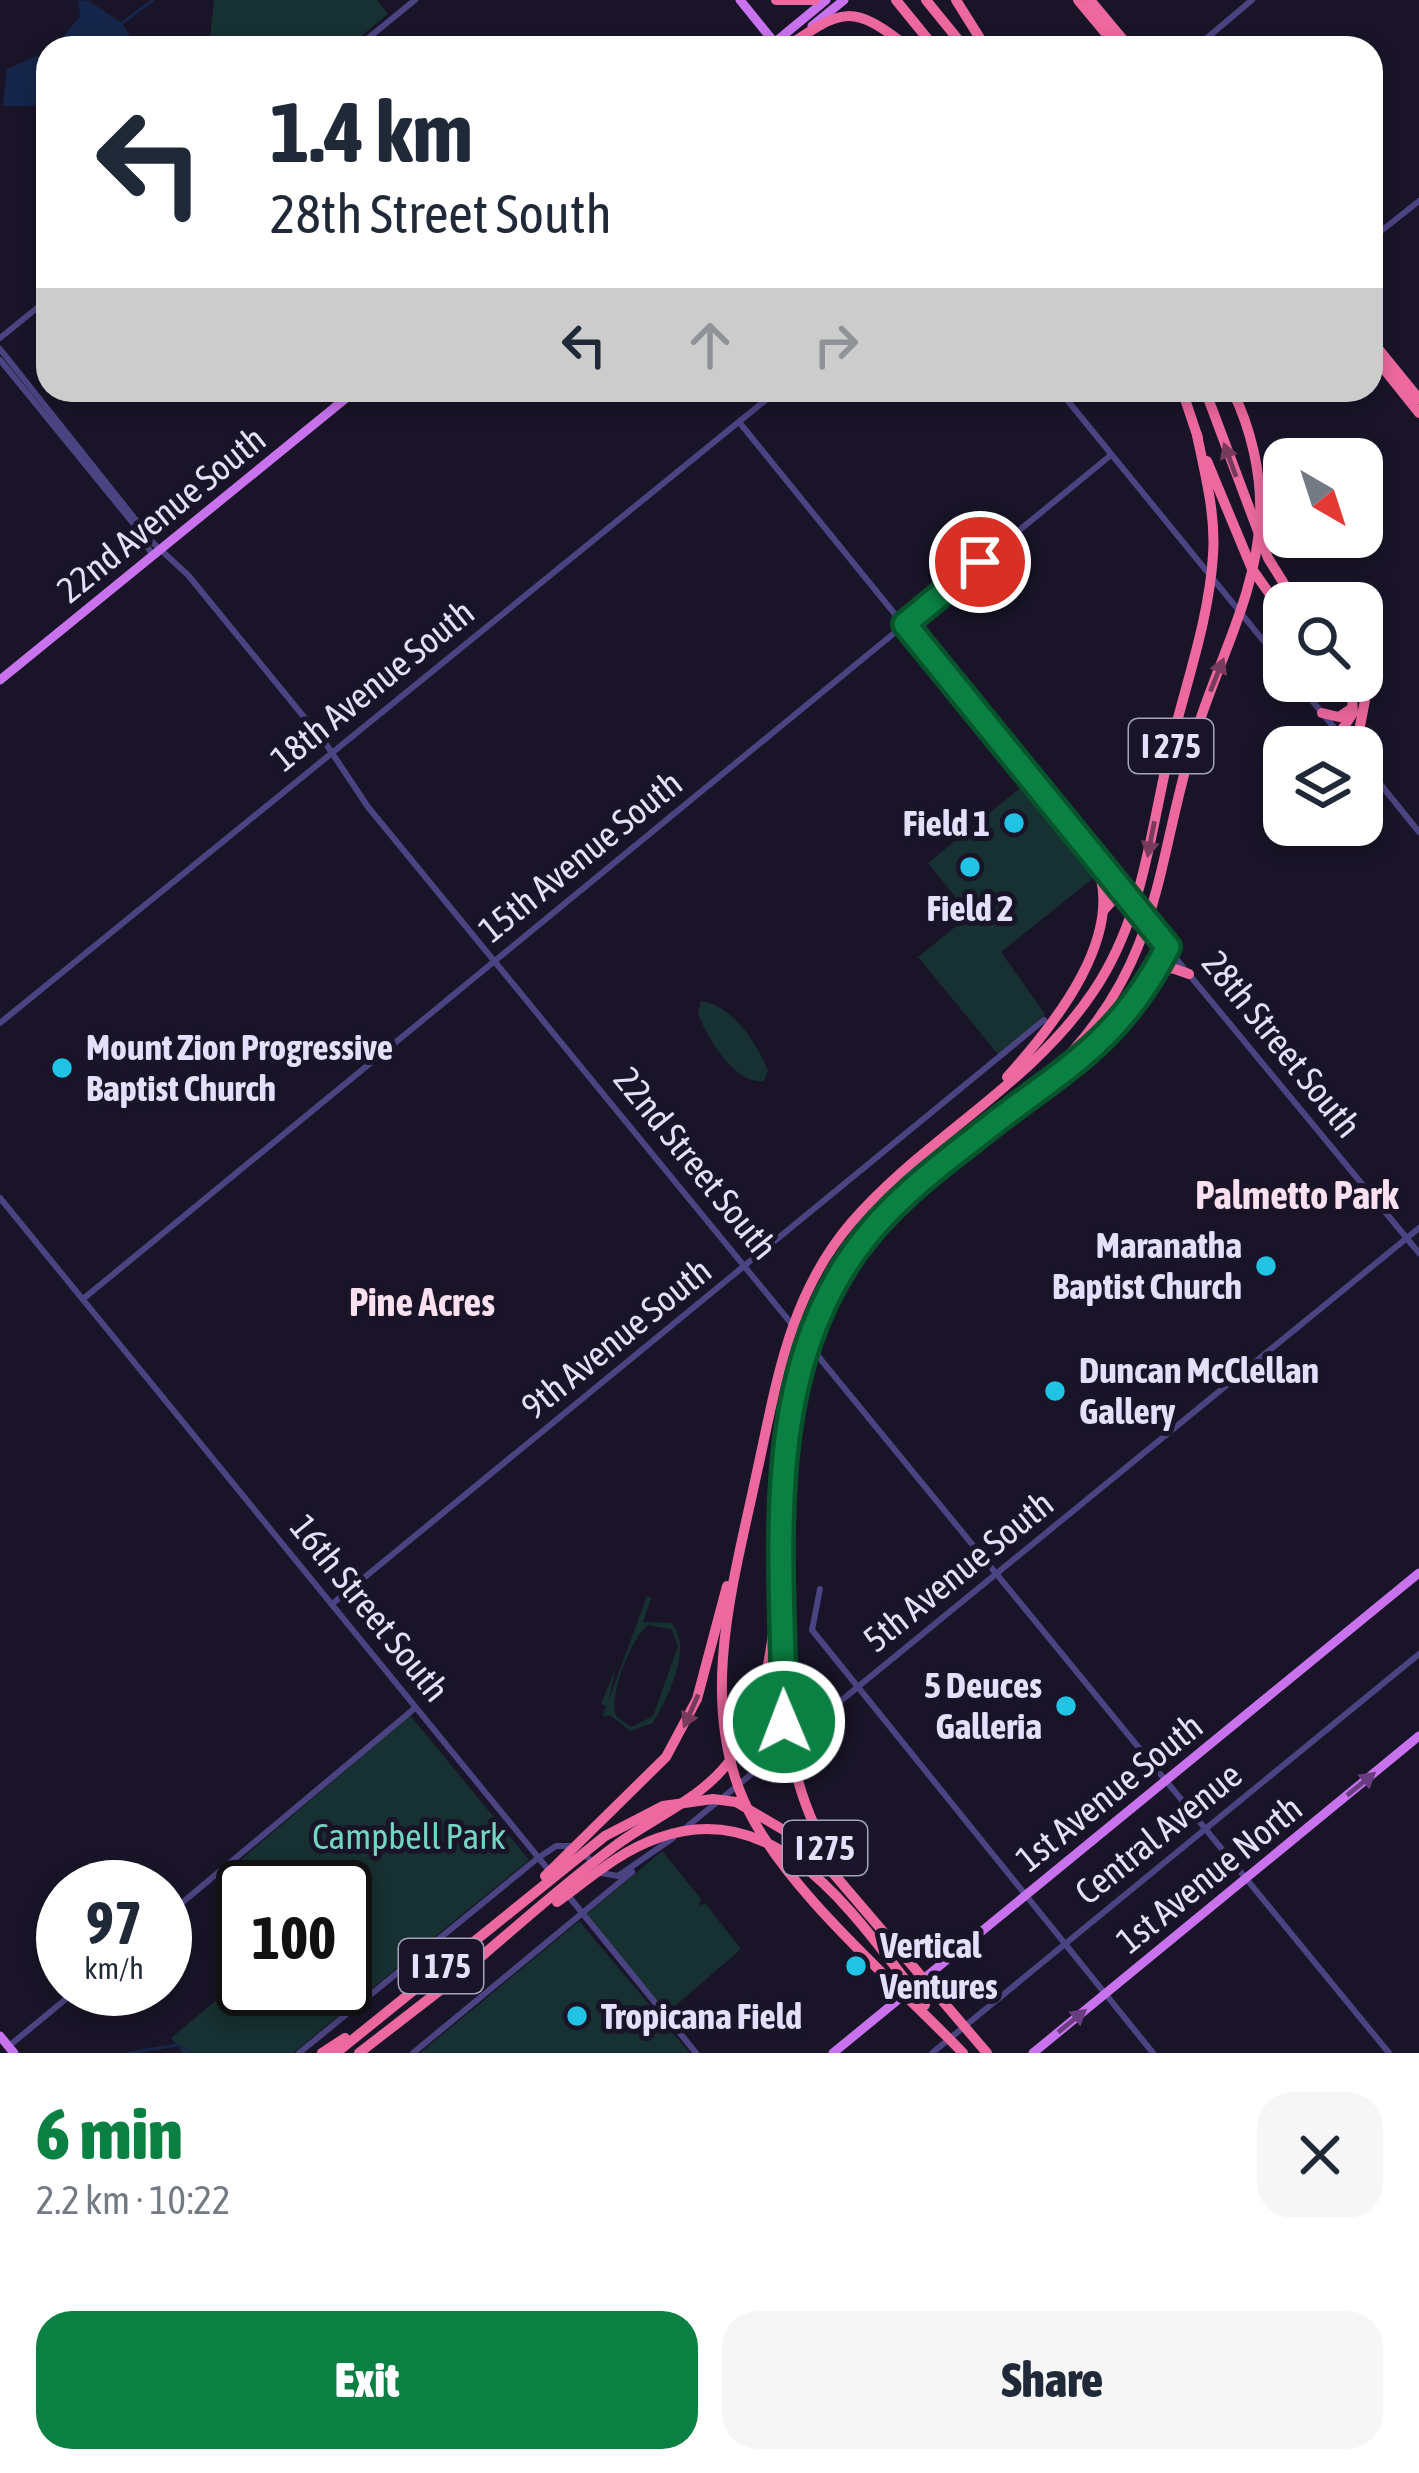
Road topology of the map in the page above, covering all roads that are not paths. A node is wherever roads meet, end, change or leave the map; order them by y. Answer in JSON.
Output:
{"nodes":[{"id":1,"x":415,"y":0,"type":"edge"},
{"id":2,"x":740,"y":0,"type":"edge"},
{"id":3,"x":776,"y":0,"type":"edge"},
{"id":4,"x":815,"y":0,"type":"edge"},
{"id":5,"x":826,"y":0,"type":"edge"},
{"id":6,"x":844,"y":0,"type":"edge"},
{"id":7,"x":896,"y":0,"type":"edge"},
{"id":8,"x":926,"y":0,"type":"edge"},
{"id":9,"x":956,"y":0,"type":"edge"},
{"id":10,"x":1078,"y":0,"type":"edge"},
{"id":11,"x":1090,"y":0,"type":"edge"},
{"id":12,"x":1252,"y":0,"type":"edge"},
{"id":13,"x":371,"y":36,"type":"edge"},
{"id":14,"x":769,"y":36,"type":"edge"},
{"id":15,"x":789,"y":36,"type":"edge"},
{"id":16,"x":793,"y":36,"type":"edge"},
{"id":17,"x":797,"y":36,"type":"edge"},
{"id":18,"x":893,"y":36,"type":"edge"},
{"id":19,"x":925,"y":36,"type":"edge"},
{"id":20,"x":955,"y":36,"type":"edge"},
{"id":21,"x":978,"y":36,"type":"edge"},
{"id":22,"x":1108,"y":36,"type":"edge"},
{"id":23,"x":1120,"y":36,"type":"edge"},
{"id":24,"x":1209,"y":36,"type":"edge"},
{"id":25,"x":1419,"y":201,"type":"edge"},
{"id":26,"x":1383,"y":230,"type":"edge"},
{"id":27,"x":36,"y":309,"type":"edge"},
{"id":28,"x":0,"y":338,"type":"edge"},
{"id":29,"x":0,"y":349,"type":"edge"},
{"id":30,"x":1383,"y":355,"type":"edge"},
{"id":31,"x":0,"y":360,"type":"edge"},
{"id":32,"x":1383,"y":368,"type":"edge"},
{"id":33,"x":36,"y":396,"type":"edge"},
{"id":34,"x":1419,"y":399,"type":"edge"},
{"id":35,"x":41,"y":402,"type":"edge"},
{"id":36,"x":341,"y":402,"type":"edge"},
{"id":37,"x":763,"y":402,"type":"edge"},
{"id":38,"x":1069,"y":402,"type":"edge"},
{"id":39,"x":1186,"y":402,"type":"edge"},
{"id":40,"x":1210,"y":402,"type":"edge"},
{"id":41,"x":1237,"y":402,"type":"edge"},
{"id":42,"x":1419,"y":413,"type":"edge"},
{"id":43,"x":739,"y":422,"type":"junction"},
{"id":44,"x":1197,"y":435,"type":"junction"},
{"id":45,"x":1111,"y":455,"type":"junction"},
{"id":46,"x":140,"y":530,"type":"junction"},
{"id":47,"x":158,"y":552,"type":"junction"},
{"id":48,"x":1283,"y":582,"type":"edge"},
{"id":49,"x":1263,"y":584,"type":"edge"},
{"id":50,"x":905,"y":624,"type":"junction"},
{"id":51,"x":1263,"y":641,"type":"edge"},
{"id":52,"x":0,"y":680,"type":"edge"},
{"id":53,"x":1313,"y":702,"type":"edge"},
{"id":54,"x":1356,"y":702,"type":"edge"},
{"id":55,"x":1359,"y":702,"type":"edge"},
{"id":56,"x":1358,"y":709,"type":"junction"},
{"id":57,"x":1322,"y":713,"type":"junction"},
{"id":58,"x":1333,"y":726,"type":"edge"},
{"id":59,"x":1345,"y":726,"type":"edge"},
{"id":60,"x":1356,"y":726,"type":"edge"},
{"id":61,"x":332,"y":752,"type":"junction"},
{"id":62,"x":1383,"y":787,"type":"edge"},
{"id":63,"x":1419,"y":832,"type":"edge"},
{"id":64,"x":1094,"y":859,"type":"junction"},
{"id":65,"x":1126,"y":898,"type":"junction"},
{"id":66,"x":1102,"y":912,"type":"junction"},
{"id":67,"x":1168,"y":947,"type":"junction"},
{"id":68,"x":495,"y":961,"type":"junction"},
{"id":69,"x":1190,"y":974,"type":"junction"},
{"id":70,"x":1150,"y":978,"type":"junction"},
{"id":71,"x":1044,"y":1020,"type":"dead end"},
{"id":72,"x":0,"y":1023,"type":"edge"},
{"id":73,"x":977,"y":1109,"type":"junction"},
{"id":74,"x":978,"y":1135,"type":"junction"},
{"id":75,"x":0,"y":1198,"type":"edge"},
{"id":76,"x":1419,"y":1228,"type":"edge"},
{"id":77,"x":1407,"y":1238,"type":"junction"},
{"id":78,"x":1419,"y":1253,"type":"edge"},
{"id":79,"x":746,"y":1267,"type":"junction"},
{"id":80,"x":83,"y":1300,"type":"junction"},
{"id":81,"x":765,"y":1436,"type":"junction"},
{"id":82,"x":786,"y":1439,"type":"junction"},
{"id":83,"x":1419,"y":1573,"type":"edge"},
{"id":84,"x":995,"y":1575,"type":"junction"},
{"id":85,"x":820,"y":1588,"type":"dead end"},
{"id":86,"x":332,"y":1604,"type":"junction"},
{"id":87,"x":1419,"y":1654,"type":"edge"},
{"id":88,"x":858,"y":1688,"type":"junction"},
{"id":89,"x":416,"y":1707,"type":"junction"},
{"id":90,"x":1419,"y":1736,"type":"edge"},
{"id":91,"x":1164,"y":1781,"type":"junction"},
{"id":92,"x":1205,"y":1829,"type":"junction"},
{"id":93,"x":538,"y":1858,"type":"junction"},
{"id":94,"x":641,"y":1864,"type":"junction"},
{"id":95,"x":1245,"y":1879,"type":"junction"},
{"id":96,"x":536,"y":1888,"type":"junction"},
{"id":97,"x":192,"y":1894,"type":"edge"},
{"id":98,"x":1025,"y":1895,"type":"junction"},
{"id":99,"x":549,"y":1904,"type":"junction"},
{"id":100,"x":583,"y":1915,"type":"junction"},
{"id":101,"x":1065,"y":1944,"type":"junction"},
{"id":102,"x":906,"y":1955,"type":"junction"},
{"id":103,"x":1106,"y":1993,"type":"junction"},
{"id":104,"x":42,"y":2016,"type":"edge"},
{"id":105,"x":369,"y":2024,"type":"junction"},
{"id":106,"x":6,"y":2043,"type":"edge"},
{"id":107,"x":299,"y":2053,"type":"edge"},
{"id":108,"x":322,"y":2053,"type":"edge"},
{"id":109,"x":336,"y":2053,"type":"edge"},
{"id":110,"x":358,"y":2053,"type":"edge"},
{"id":111,"x":413,"y":2053,"type":"edge"},
{"id":112,"x":696,"y":2053,"type":"edge"},
{"id":113,"x":832,"y":2053,"type":"edge"},
{"id":114,"x":932,"y":2053,"type":"edge"},
{"id":115,"x":963,"y":2053,"type":"edge"},
{"id":116,"x":987,"y":2053,"type":"edge"},
{"id":117,"x":1033,"y":2053,"type":"edge"},
{"id":118,"x":1154,"y":2053,"type":"edge"},
{"id":119,"x":1389,"y":2053,"type":"edge"}],
"edges":[{"from":1,"to":13,"type":"street"},
{"from":2,"to":14,"type":"main road"},
{"from":3,"to":4,"type":"highway"},
{"from":5,"to":15,"type":"main road"},
{"from":6,"to":16,"type":"main road"},
{"from":7,"to":19,"type":"highway"},
{"from":8,"to":20,"type":"highway"},
{"from":9,"to":21,"type":"highway"},
{"from":10,"to":22,"type":"highway"},
{"from":11,"to":23,"type":"highway"},
{"from":12,"to":24,"type":"street"},
{"from":17,"to":18,"type":"highway"},
{"from":25,"to":26,"type":"street"},
{"from":27,"to":28,"type":"street"},
{"from":29,"to":33,"type":"street"},
{"from":30,"to":34,"type":"highway"},
{"from":31,"to":46,"type":"street"},
{"from":32,"to":42,"type":"highway"},
{"from":35,"to":46,"type":"street"},
{"from":36,"to":47,"type":"main road","name":"22nd Avenue South"},
{"from":37,"to":43,"type":"street","name":"18th Avenue South"},
{"from":38,"to":45,"type":"street"},
{"from":39,"to":44,"type":"highway","number":"I 275"},
{"from":48,"to":40,"type":"highway","one_way":true},
{"from":74,"to":41,"type":"highway","number":"I 275","one_way":true},
{"from":43,"to":50,"type":"street","name":"28th Street South"},
{"from":43,"to":61,"type":"street","name":"18th Avenue South"},
{"from":44,"to":49,"type":"highway"},
{"from":44,"to":73,"type":"highway","number":"I 275","one_way":true},
{"from":45,"to":50,"type":"street","name":"15th Avenue South"},
{"from":45,"to":51,"type":"street"},
{"from":46,"to":47,"type":"street","name":"22nd Street South"},
{"from":47,"to":52,"type":"main road","name":"22nd Avenue South"},
{"from":47,"to":61,"type":"street","name":"22nd Street South"},
{"from":50,"to":64,"type":"street","name":"28th Street South"},
{"from":50,"to":68,"type":"street","name":"15th Avenue South"},
{"from":53,"to":57,"type":"street"},
{"from":54,"to":56,"type":"highway"},
{"from":55,"to":56,"type":"highway"},
{"from":56,"to":57,"type":"highway"},
{"from":56,"to":59,"type":"highway"},
{"from":56,"to":60,"type":"highway"},
{"from":57,"to":58,"type":"street"},
{"from":61,"to":68,"type":"street","name":"22nd Street South"},
{"from":61,"to":72,"type":"street","name":"18th Avenue South"},
{"from":62,"to":63,"type":"street"},
{"from":64,"to":65,"type":"street","name":"28th Street South"},
{"from":64,"to":66,"type":"highway"},
{"from":65,"to":66,"type":"highway"},
{"from":65,"to":67,"type":"street","name":"28th Street South"},
{"from":66,"to":73,"type":"highway"},
{"from":67,"to":69,"type":"street","name":"28th Street South"},
{"from":67,"to":70,"type":"highway"},
{"from":68,"to":79,"type":"street","name":"22nd Street South"},
{"from":68,"to":80,"type":"street","name":"15th Avenue South"},
{"from":69,"to":70,"type":"highway"},
{"from":69,"to":77,"type":"street","name":"28th Street South"},
{"from":70,"to":74,"type":"highway"},
{"from":71,"to":79,"type":"street","name":"9th Avenue South"},
{"from":73,"to":81,"type":"highway","number":"I 275"},
{"from":74,"to":82,"type":"highway","number":"I 275"},
{"from":75,"to":80,"type":"street","name":"16th Street South"},
{"from":76,"to":77,"type":"street","name":"5th Avenue South"},
{"from":77,"to":78,"type":"street","name":"28th Street South"},
{"from":77,"to":84,"type":"street","name":"5th Avenue South"},
{"from":79,"to":84,"type":"street","name":"22nd Street South"},
{"from":79,"to":86,"type":"street","name":"9th Avenue South"},
{"from":80,"to":86,"type":"street","name":"16th Street South"},
{"from":81,"to":96,"type":"highway","one_way":true},
{"from":81,"to":115,"type":"highway","number":"I 275"},
{"from":82,"to":99,"type":"highway"},
{"from":82,"to":102,"type":"highway","number":"I 275"},
{"from":83,"to":91,"type":"main road","name":"1st Avenue South"},
{"from":84,"to":88,"type":"street","name":"5th Avenue South"},
{"from":84,"to":91,"type":"street","name":"22nd Street South"},
{"from":85,"to":88,"type":"street"},
{"from":86,"to":89,"type":"street","name":"16th Street South"},
{"from":87,"to":92,"type":"street","name":"Central Avenue"},
{"from":88,"to":94,"type":"street","name":"5th Avenue South"},
{"from":88,"to":98,"type":"street"},
{"from":89,"to":93,"type":"street","name":"16th Street South"},
{"from":89,"to":97,"type":"street"},
{"from":95,"to":90,"type":"main road","name":"1st Avenue North","one_way":true},
{"from":91,"to":92,"type":"street","name":"22nd Street South"},
{"from":91,"to":98,"type":"main road","name":"1st Avenue South"},
{"from":92,"to":95,"type":"street","name":"22nd Street South"},
{"from":92,"to":101,"type":"street","name":"Central Avenue"},
{"from":93,"to":94,"type":"street"},
{"from":93,"to":100,"type":"street","name":"16th Street South"},
{"from":93,"to":107,"type":"street"},
{"from":94,"to":100,"type":"street","name":"5th Avenue South"},
{"from":95,"to":103,"type":"main road","name":"1st Avenue North"},
{"from":95,"to":119,"type":"street","name":"22nd Street South"},
{"from":96,"to":102,"type":"highway"},
{"from":96,"to":105,"type":"highway","number":"I 175"},
{"from":98,"to":101,"type":"street"},
{"from":98,"to":113,"type":"main road","name":"1st Avenue South"},
{"from":99,"to":110,"type":"highway","number":"I 175"},
{"from":99,"to":115,"type":"highway"},
{"from":100,"to":111,"type":"street","name":"5th Avenue South"},
{"from":100,"to":112,"type":"street","name":"16th Street South"},
{"from":101,"to":103,"type":"street"},
{"from":101,"to":114,"type":"street","name":"Central Avenue"},
{"from":102,"to":116,"type":"highway","number":"I 275"},
{"from":117,"to":103,"type":"main road","name":"1st Avenue North","one_way":true},
{"from":103,"to":118,"type":"street"},
{"from":104,"to":106,"type":"street"},
{"from":105,"to":108,"type":"highway"},
{"from":105,"to":109,"type":"highway","number":"I 175"}]}
